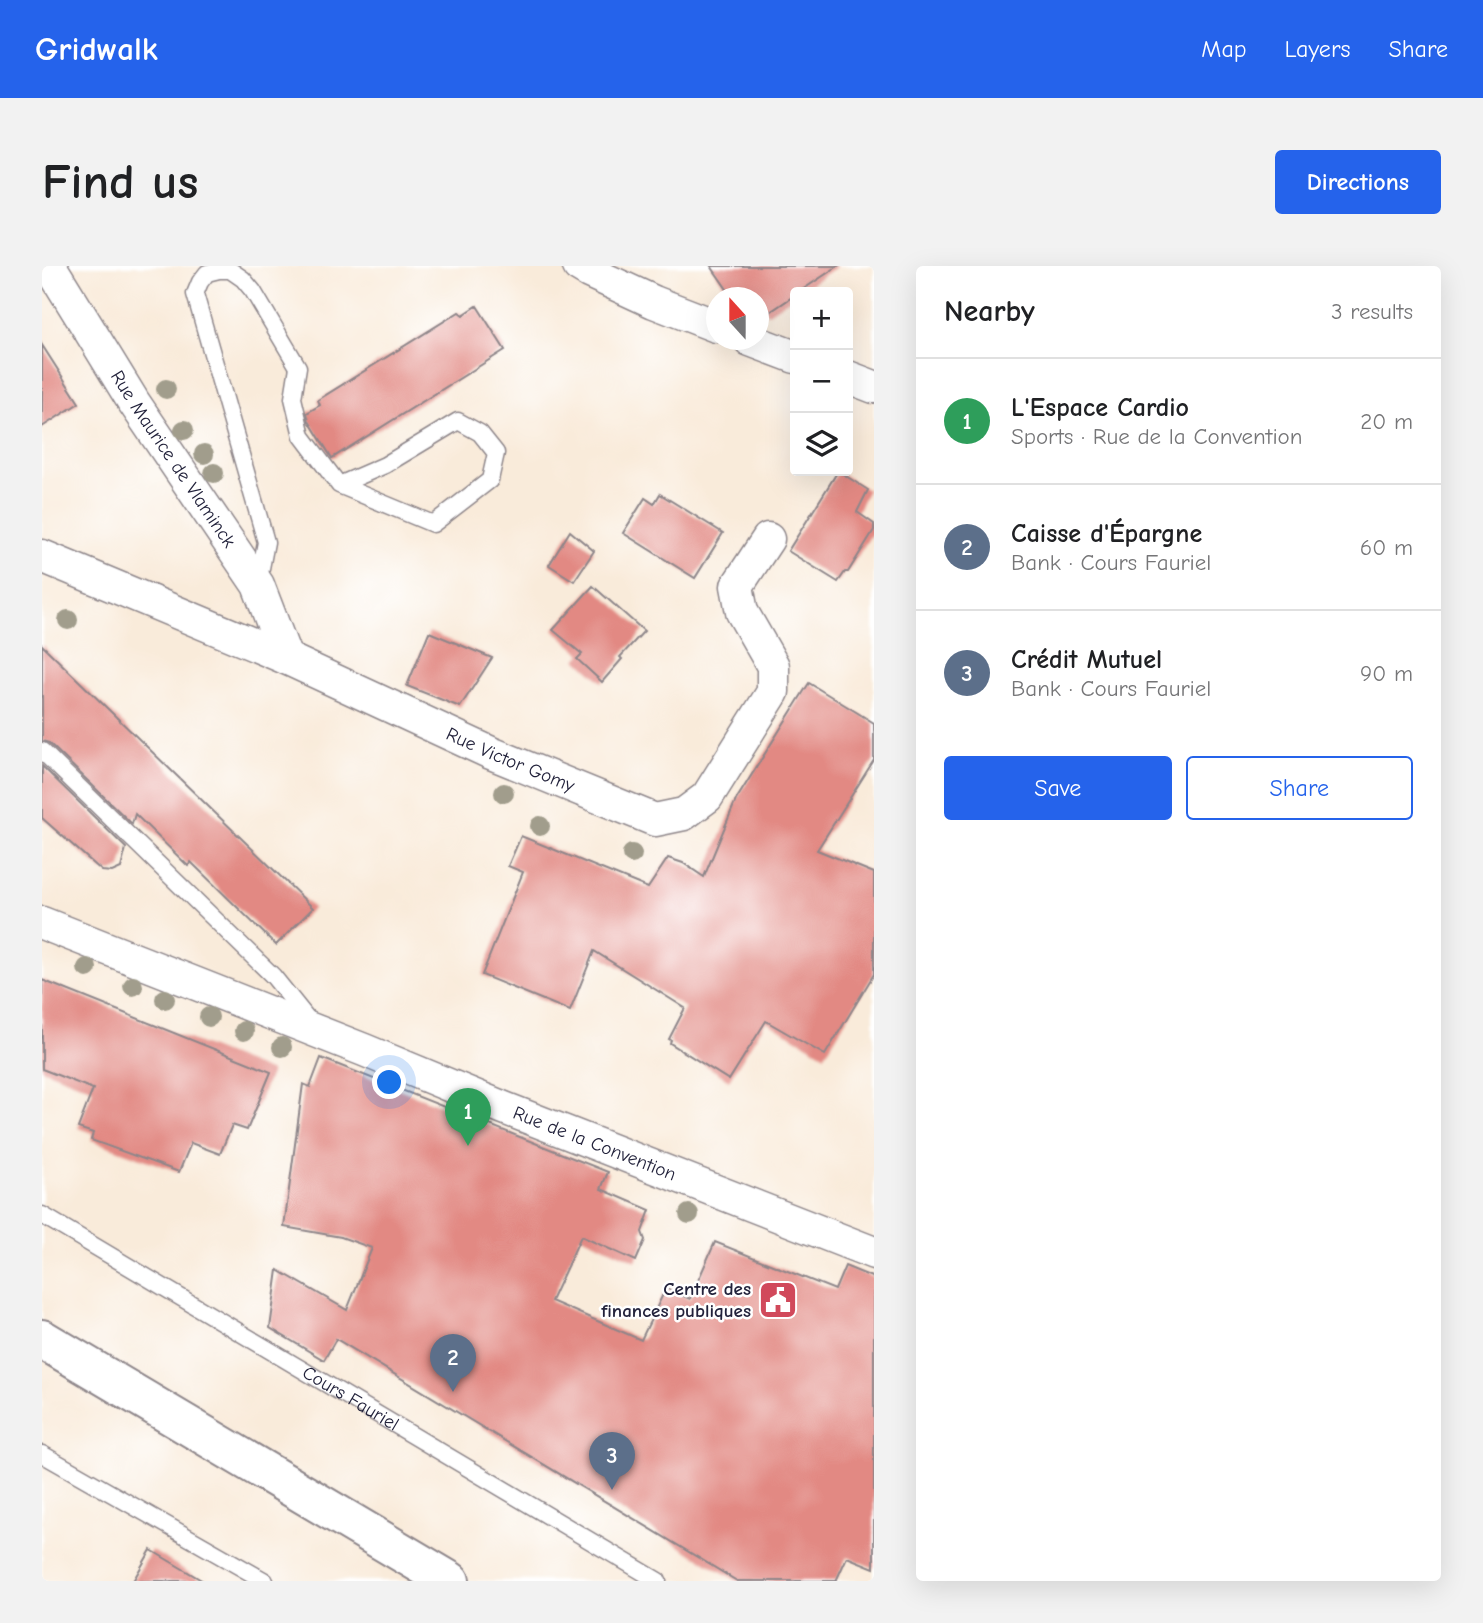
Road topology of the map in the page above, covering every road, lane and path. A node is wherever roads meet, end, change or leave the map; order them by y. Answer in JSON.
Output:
{"nodes":[{"id":1,"x":50,"y":266,"type":"edge"},
{"id":2,"x":579,"y":266,"type":"edge"},
{"id":3,"x":706,"y":322,"type":"edge"},
{"id":4,"x":769,"y":347,"type":"edge"},
{"id":5,"x":790,"y":355,"type":"edge"},
{"id":6,"x":853,"y":379,"type":"edge"},
{"id":7,"x":874,"y":387,"type":"edge"},
{"id":8,"x":339,"y":485,"type":"junction"},
{"id":9,"x":768,"y":539,"type":"dead end"},
{"id":10,"x":42,"y":556,"type":"edge"},
{"id":11,"x":258,"y":585,"type":"junction"},
{"id":12,"x":286,"y":658,"type":"junction"},
{"id":13,"x":42,"y":751,"type":"edge"},
{"id":14,"x":42,"y":923,"type":"edge"},
{"id":15,"x":318,"y":1032,"type":"junction"},
{"id":16,"x":42,"y":1215,"type":"edge"},
{"id":17,"x":874,"y":1253,"type":"edge"},
{"id":18,"x":42,"y":1339,"type":"edge"},
{"id":19,"x":42,"y":1454,"type":"edge"},
{"id":20,"x":265,"y":1581,"type":"edge"},
{"id":21,"x":450,"y":1581,"type":"edge"},
{"id":22,"x":658,"y":1581,"type":"edge"}],
"edges":[{"from":1,"to":11,"type":"street","name":"Rue Maurice de Vlaminck"},
{"from":2,"to":3,"type":"street"},
{"from":4,"to":5,"type":"street"},
{"from":6,"to":7,"type":"street"},
{"from":8,"to":8,"type":"lane"},
{"from":8,"to":11,"type":"lane"},
{"from":9,"to":12,"type":"street","name":"Rue Victor Gomy"},
{"from":10,"to":12,"type":"street","name":"Rue Victor Gomy"},
{"from":11,"to":12,"type":"street","name":"Rue Maurice de Vlaminck"},
{"from":13,"to":15,"type":"lane"},
{"from":14,"to":15,"type":"street","name":"Rue de la Convention"},
{"from":15,"to":17,"type":"street","name":"Rue de la Convention"},
{"from":16,"to":22,"type":"lane","name":"Cours Fauriel"},
{"from":18,"to":21,"type":"main road"},
{"from":19,"to":20,"type":"lane"}]}
